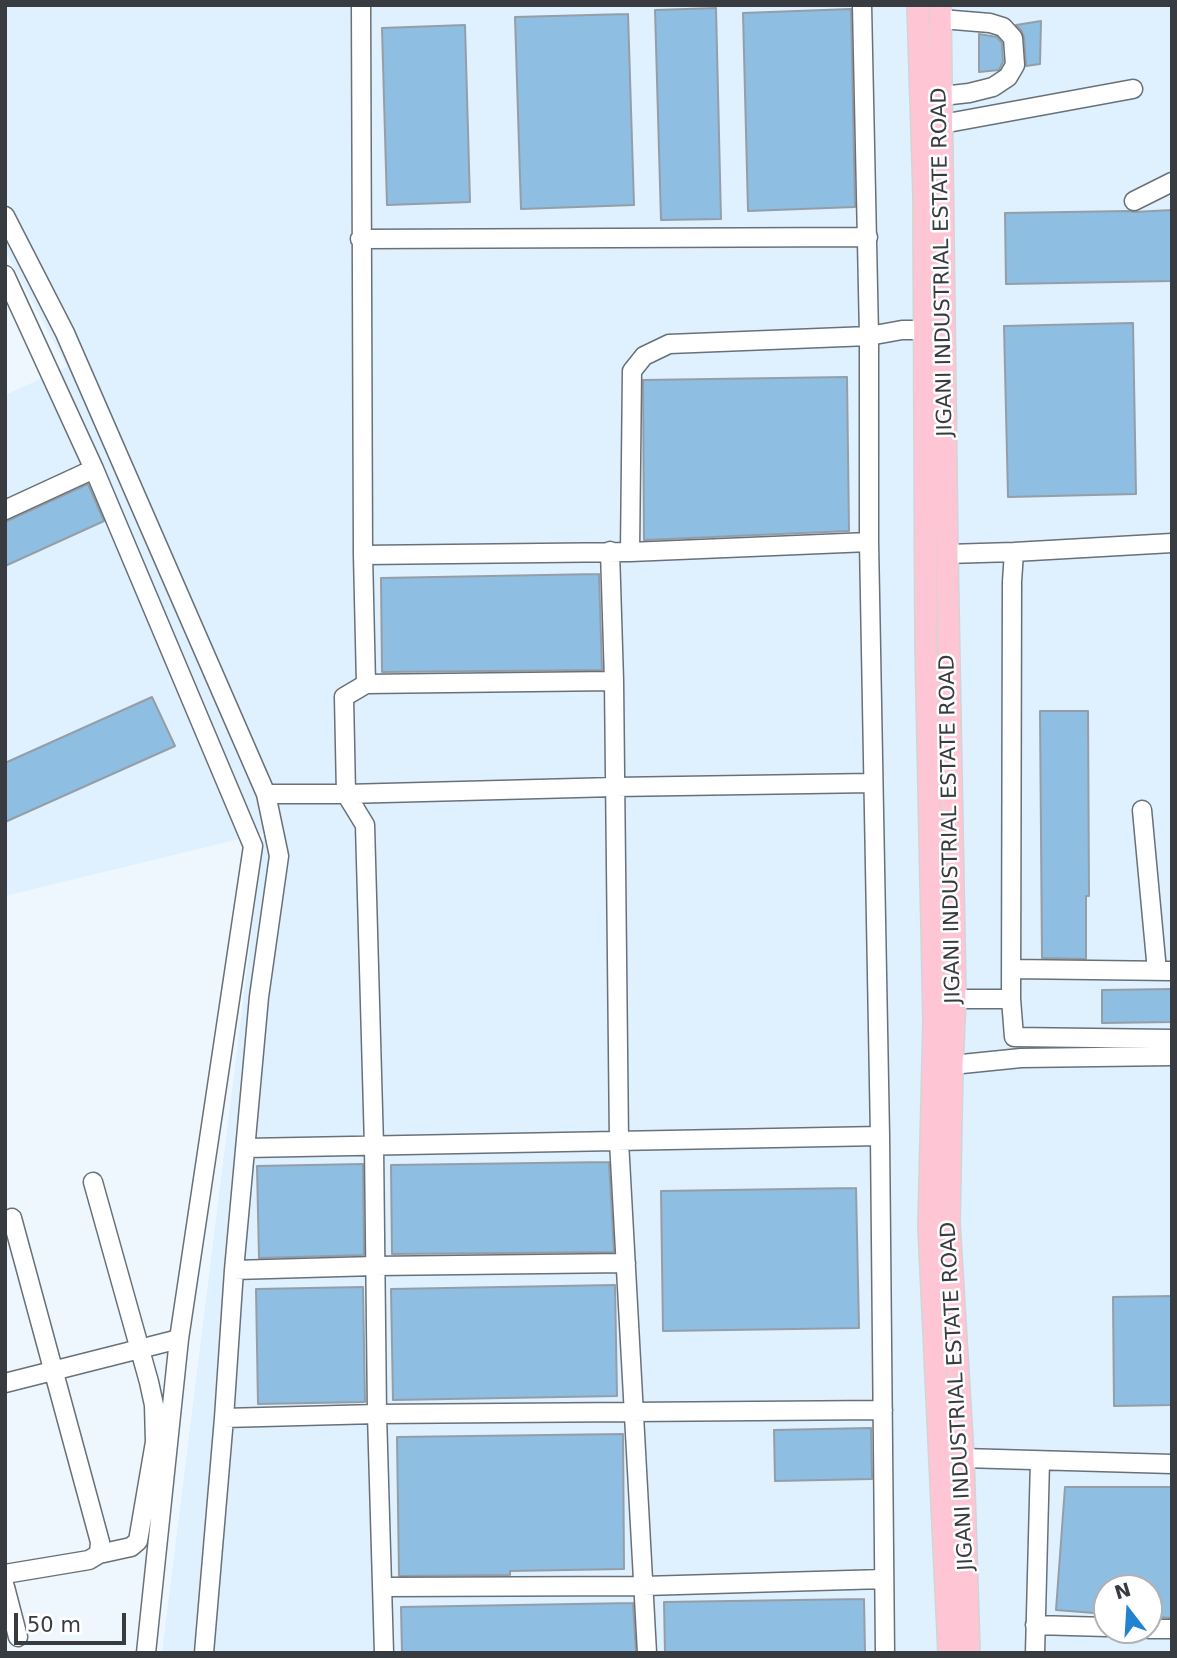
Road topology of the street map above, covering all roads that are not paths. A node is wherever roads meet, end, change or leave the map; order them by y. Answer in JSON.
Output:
{"nodes":[{"id":1,"x":361,"y":5,"type":"edge"},
{"id":2,"x":862,"y":5,"type":"edge"},
{"id":3,"x":918,"y":5,"type":"edge"},
{"id":4,"x":940,"y":12,"type":"edge"},
{"id":5,"x":1133,"y":89,"type":"dead end"},
{"id":6,"x":942,"y":96,"type":"junction"},
{"id":7,"x":942,"y":124,"type":"junction"},
{"id":8,"x":1172,"y":182,"type":"edge"},
{"id":9,"x":1134,"y":201,"type":"dead end"},
{"id":10,"x":5,"y":216,"type":"edge"},
{"id":11,"x":868,"y":237,"type":"junction"},
{"id":12,"x":360,"y":239,"type":"junction"},
{"id":13,"x":5,"y":275,"type":"edge"},
{"id":14,"x":924,"y":330,"type":"junction"},
{"id":15,"x":869,"y":336,"type":"junction"},
{"id":16,"x":94,"y":469,"type":"junction"},
{"id":17,"x":5,"y":510,"type":"edge"},
{"id":18,"x":869,"y":542,"type":"junction"},
{"id":19,"x":1172,"y":542,"type":"edge"},
{"id":20,"x":610,"y":551,"type":"junction"},
{"id":21,"x":630,"y":552,"type":"junction"},
{"id":22,"x":1014,"y":552,"type":"junction"},
{"id":23,"x":947,"y":554,"type":"junction"},
{"id":24,"x":363,"y":555,"type":"junction"},
{"id":25,"x":614,"y":681,"type":"junction"},
{"id":26,"x":366,"y":684,"type":"junction"},
{"id":27,"x":872,"y":783,"type":"junction"},
{"id":28,"x":615,"y":787,"type":"junction"},
{"id":29,"x":266,"y":794,"type":"junction"},
{"id":30,"x":346,"y":794,"type":"junction"},
{"id":31,"x":1142,"y":810,"type":"dead end"},
{"id":32,"x":1011,"y":970,"type":"junction"},
{"id":33,"x":1164,"y":971,"type":"edge"},
{"id":34,"x":955,"y":999,"type":"junction"},
{"id":35,"x":1011,"y":999,"type":"junction"},
{"id":36,"x":1172,"y":1039,"type":"edge"},
{"id":37,"x":1172,"y":1056,"type":"edge"},
{"id":38,"x":952,"y":1065,"type":"junction"},
{"id":39,"x":880,"y":1136,"type":"junction"},
{"id":40,"x":619,"y":1141,"type":"junction"},
{"id":41,"x":374,"y":1146,"type":"junction"},
{"id":42,"x":246,"y":1148,"type":"junction"},
{"id":43,"x":93,"y":1182,"type":"dead end"},
{"id":44,"x":12,"y":1218,"type":"dead end"},
{"id":45,"x":626,"y":1263,"type":"junction"},
{"id":46,"x":375,"y":1266,"type":"junction"},
{"id":47,"x":234,"y":1270,"type":"junction"},
{"id":48,"x":179,"y":1339,"type":"junction"},
{"id":49,"x":140,"y":1348,"type":"junction"},
{"id":50,"x":53,"y":1371,"type":"junction"},
{"id":51,"x":5,"y":1383,"type":"edge"},
{"id":52,"x":883,"y":1410,"type":"junction"},
{"id":53,"x":633,"y":1412,"type":"junction"},
{"id":54,"x":377,"y":1414,"type":"junction"},
{"id":55,"x":223,"y":1418,"type":"junction"},
{"id":56,"x":963,"y":1458,"type":"junction"},
{"id":57,"x":1040,"y":1461,"type":"junction"},
{"id":58,"x":1172,"y":1464,"type":"edge"},
{"id":59,"x":99,"y":1554,"type":"junction"},
{"id":60,"x":5,"y":1574,"type":"edge"},
{"id":61,"x":884,"y":1579,"type":"junction"},
{"id":62,"x":645,"y":1586,"type":"junction"},
{"id":63,"x":5,"y":1587,"type":"edge"},
{"id":64,"x":383,"y":1587,"type":"junction"},
{"id":65,"x":1035,"y":1625,"type":"junction"},
{"id":66,"x":1093,"y":1627,"type":"edge"},
{"id":67,"x":18,"y":1637,"type":"dead end"},
{"id":68,"x":146,"y":1653,"type":"edge"},
{"id":69,"x":204,"y":1653,"type":"edge"},
{"id":70,"x":384,"y":1653,"type":"edge"},
{"id":71,"x":647,"y":1653,"type":"edge"},
{"id":72,"x":885,"y":1653,"type":"edge"},
{"id":73,"x":949,"y":1653,"type":"edge"},
{"id":74,"x":969,"y":1653,"type":"edge"},
{"id":75,"x":1035,"y":1653,"type":"edge"}],
"edges":[{"from":1,"to":12,"type":"street"},
{"from":2,"to":11,"type":"street"},
{"from":3,"to":14,"type":"main road","name":"JIGANI INDUSTRIAL ESTATE ROAD"},
{"from":4,"to":6,"type":"main road","name":"JIGANI INDUSTRIAL ESTATE ROAD"},
{"from":4,"to":6,"type":"street"},
{"from":5,"to":7,"type":"street"},
{"from":6,"to":7,"type":"main road","name":"JIGANI INDUSTRIAL ESTATE ROAD"},
{"from":7,"to":23,"type":"main road","name":"JIGANI INDUSTRIAL ESTATE ROAD"},
{"from":8,"to":9,"type":"street"},
{"from":10,"to":29,"type":"street"},
{"from":11,"to":12,"type":"street"},
{"from":11,"to":15,"type":"street"},
{"from":12,"to":24,"type":"street"},
{"from":13,"to":16,"type":"street"},
{"from":14,"to":15,"type":"street"},
{"from":14,"to":73,"type":"main road","name":"JIGANI INDUSTRIAL ESTATE ROAD"},
{"from":15,"to":18,"type":"street"},
{"from":15,"to":21,"type":"street"},
{"from":16,"to":17,"type":"street"},
{"from":16,"to":48,"type":"street"},
{"from":18,"to":21,"type":"street"},
{"from":18,"to":27,"type":"street"},
{"from":19,"to":22,"type":"street"},
{"from":20,"to":21,"type":"street"},
{"from":20,"to":24,"type":"street"},
{"from":20,"to":25,"type":"street"},
{"from":22,"to":23,"type":"street"},
{"from":22,"to":32,"type":"street"},
{"from":23,"to":34,"type":"main road","name":"JIGANI INDUSTRIAL ESTATE ROAD"},
{"from":24,"to":26,"type":"street"},
{"from":25,"to":26,"type":"street"},
{"from":25,"to":28,"type":"street"},
{"from":26,"to":30,"type":"street"},
{"from":27,"to":28,"type":"street"},
{"from":27,"to":39,"type":"street"},
{"from":28,"to":30,"type":"street"},
{"from":28,"to":40,"type":"street"},
{"from":29,"to":30,"type":"street"},
{"from":29,"to":42,"type":"street"},
{"from":30,"to":41,"type":"street"},
{"from":31,"to":33,"type":"street"},
{"from":32,"to":33,"type":"street"},
{"from":32,"to":35,"type":"street"},
{"from":34,"to":35,"type":"street"},
{"from":34,"to":38,"type":"main road","name":"JIGANI INDUSTRIAL ESTATE ROAD"},
{"from":35,"to":36,"type":"street"},
{"from":37,"to":38,"type":"street"},
{"from":38,"to":56,"type":"main road","name":"JIGANI INDUSTRIAL ESTATE ROAD"},
{"from":39,"to":40,"type":"street"},
{"from":39,"to":52,"type":"street"},
{"from":40,"to":41,"type":"street"},
{"from":40,"to":45,"type":"street"},
{"from":41,"to":42,"type":"street"},
{"from":41,"to":46,"type":"street"},
{"from":42,"to":47,"type":"street"},
{"from":43,"to":49,"type":"street"},
{"from":44,"to":50,"type":"street"},
{"from":45,"to":46,"type":"street"},
{"from":45,"to":53,"type":"street"},
{"from":46,"to":47,"type":"street"},
{"from":46,"to":54,"type":"street"},
{"from":47,"to":55,"type":"street"},
{"from":48,"to":49,"type":"street"},
{"from":48,"to":68,"type":"street"},
{"from":49,"to":50,"type":"street"},
{"from":49,"to":59,"type":"street"},
{"from":50,"to":51,"type":"street"},
{"from":50,"to":59,"type":"street"},
{"from":52,"to":53,"type":"street"},
{"from":52,"to":61,"type":"street"},
{"from":53,"to":54,"type":"street"},
{"from":53,"to":62,"type":"street"},
{"from":54,"to":55,"type":"street"},
{"from":54,"to":64,"type":"street"},
{"from":55,"to":69,"type":"street"},
{"from":56,"to":57,"type":"street"},
{"from":56,"to":74,"type":"main road","name":"JIGANI INDUSTRIAL ESTATE ROAD"},
{"from":57,"to":58,"type":"street"},
{"from":57,"to":65,"type":"street"},
{"from":59,"to":60,"type":"street"},
{"from":61,"to":62,"type":"street"},
{"from":61,"to":72,"type":"street"},
{"from":62,"to":64,"type":"street"},
{"from":62,"to":71,"type":"street"},
{"from":63,"to":67,"type":"street"},
{"from":64,"to":70,"type":"street"},
{"from":65,"to":66,"type":"street"},
{"from":65,"to":75,"type":"street"}]}
